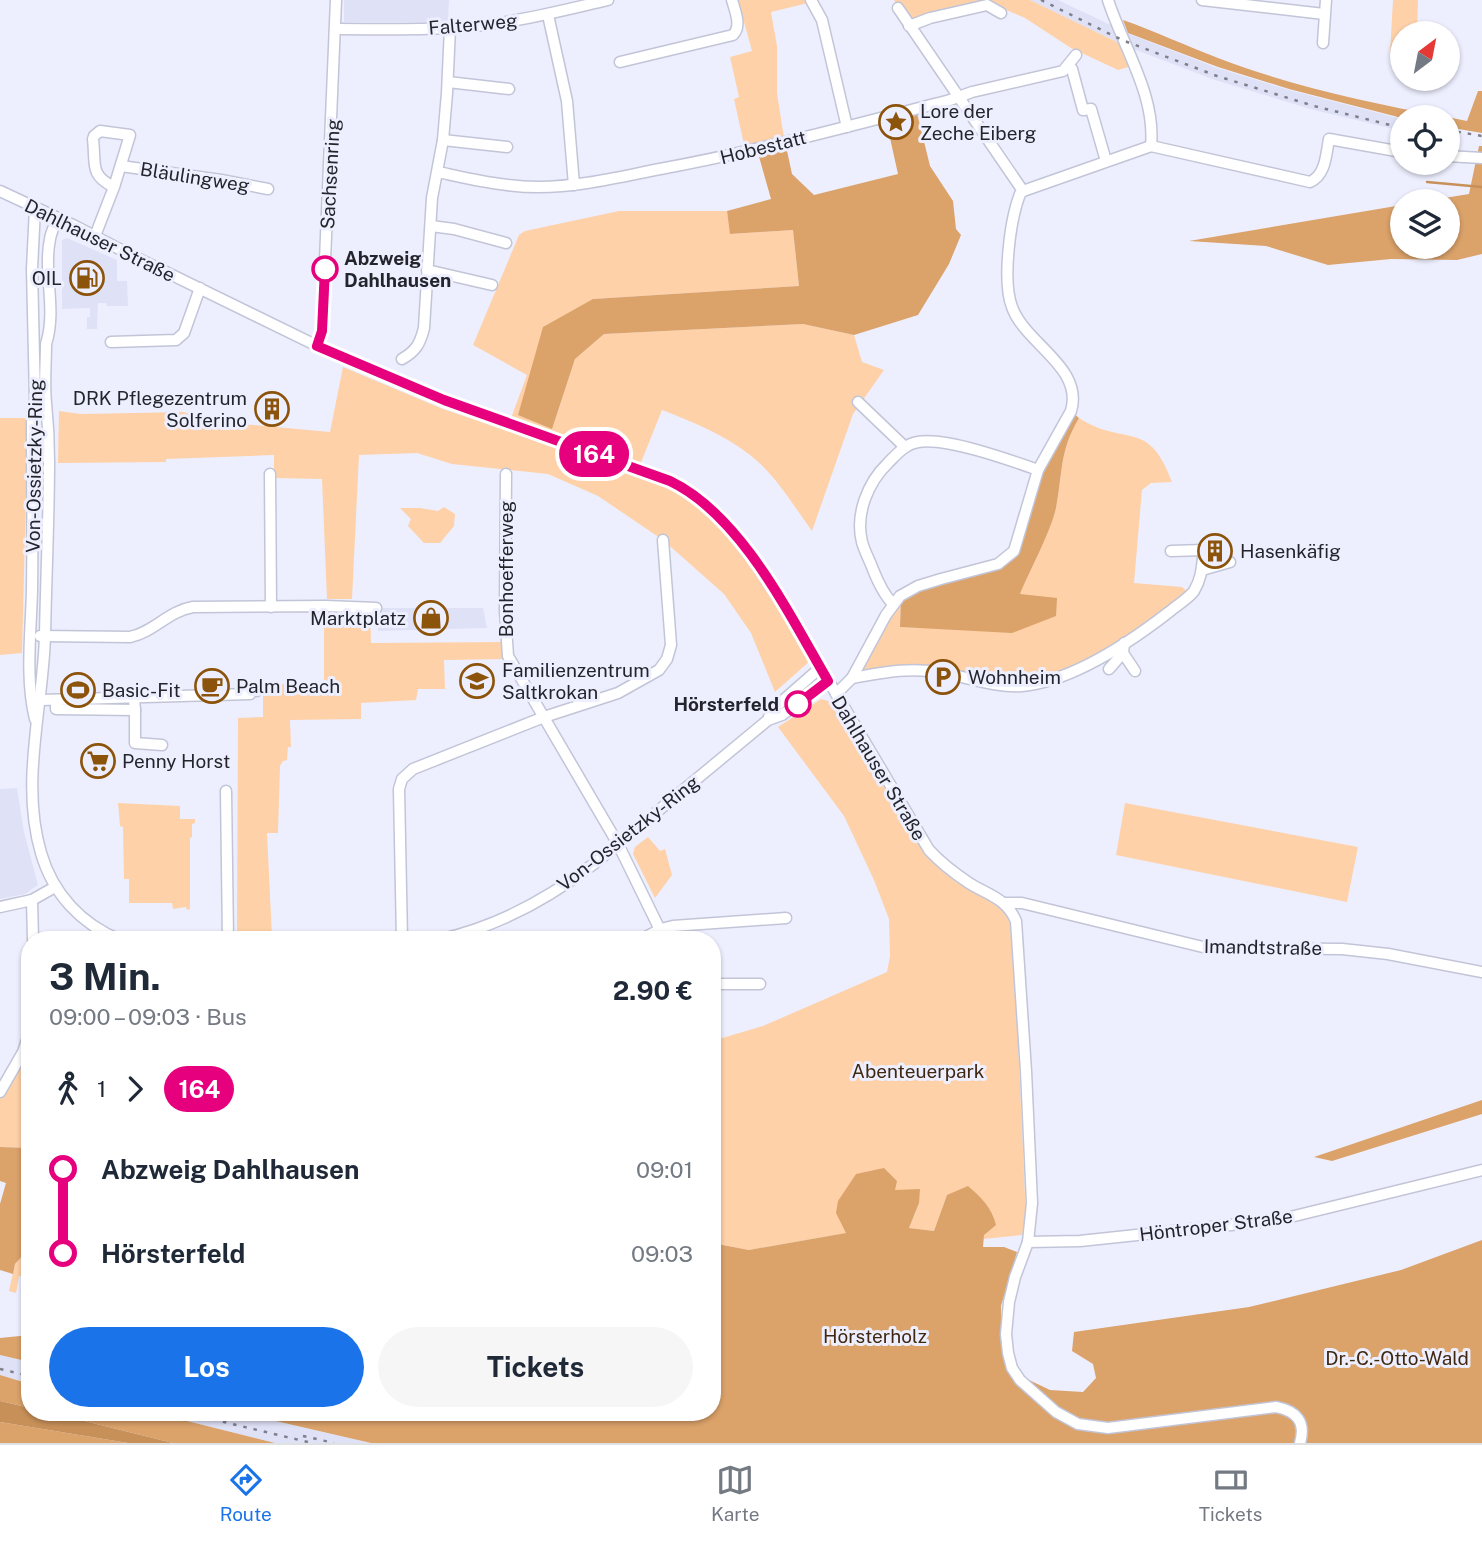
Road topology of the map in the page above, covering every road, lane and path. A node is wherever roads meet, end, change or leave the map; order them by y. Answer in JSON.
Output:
{"nodes":[{"id":1,"x":336,"y":0,"type":"edge"},
{"id":2,"x":608,"y":0,"type":"edge"},
{"id":3,"x":732,"y":0,"type":"edge"},
{"id":4,"x":811,"y":0,"type":"edge"},
{"id":5,"x":1108,"y":0,"type":"edge"},
{"id":6,"x":1202,"y":0,"type":"edge"},
{"id":7,"x":1326,"y":0,"type":"edge"},
{"id":8,"x":898,"y":8,"type":"dead end"},
{"id":9,"x":1001,"y":13,"type":"dead end"},
{"id":10,"x":1324,"y":14,"type":"junction"},
{"id":11,"x":548,"y":15,"type":"junction"},
{"id":12,"x":909,"y":26,"type":"junction"},
{"id":13,"x":450,"y":28,"type":"junction"},
{"id":14,"x":337,"y":29,"type":"junction"},
{"id":15,"x":1323,"y":43,"type":"dead end"},
{"id":16,"x":1076,"y":55,"type":"dead end"},
{"id":17,"x":621,"y":62,"type":"dead end"},
{"id":18,"x":1069,"y":66,"type":"junction"},
{"id":19,"x":448,"y":82,"type":"junction"},
{"id":20,"x":509,"y":89,"type":"dead end"},
{"id":21,"x":959,"y":96,"type":"junction"},
{"id":22,"x":847,"y":127,"type":"junction"},
{"id":23,"x":443,"y":140,"type":"junction"},
{"id":24,"x":1151,"y":146,"type":"junction"},
{"id":25,"x":507,"y":147,"type":"dead end"},
{"id":26,"x":1390,"y":150,"type":"edge"},
{"id":27,"x":1460,"y":157,"type":"edge"},
{"id":28,"x":1481,"y":158,"type":"edge"},
{"id":29,"x":1105,"y":161,"type":"junction"},
{"id":30,"x":121,"y":166,"type":"junction"},
{"id":31,"x":438,"y":172,"type":"junction"},
{"id":32,"x":574,"y":185,"type":"junction"},
{"id":33,"x":114,"y":187,"type":"junction"},
{"id":34,"x":268,"y":189,"type":"dead end"},
{"id":35,"x":0,"y":191,"type":"edge"},
{"id":36,"x":1023,"y":191,"type":"junction"},
{"id":37,"x":35,"y":208,"type":"junction"},
{"id":38,"x":58,"y":218,"type":"junction"},
{"id":39,"x":431,"y":226,"type":"junction"},
{"id":40,"x":94,"y":236,"type":"junction"},
{"id":41,"x":506,"y":243,"type":"dead end"},
{"id":42,"x":427,"y":270,"type":"junction"},
{"id":43,"x":492,"y":285,"type":"dead end"},
{"id":44,"x":200,"y":288,"type":"junction"},
{"id":45,"x":111,"y":342,"type":"dead end"},
{"id":46,"x":317,"y":346,"type":"junction"},
{"id":47,"x":402,"y":359,"type":"dead end"},
{"id":48,"x":858,"y":402,"type":"dead end"},
{"id":49,"x":905,"y":447,"type":"junction"},
{"id":50,"x":1038,"y":470,"type":"junction"},
{"id":51,"x":270,"y":474,"type":"dead end"},
{"id":52,"x":506,"y":474,"type":"dead end"},
{"id":53,"x":663,"y":540,"type":"dead end"},
{"id":54,"x":1171,"y":551,"type":"dead end"},
{"id":55,"x":1230,"y":562,"type":"dead end"},
{"id":56,"x":1202,"y":570,"type":"junction"},
{"id":57,"x":893,"y":604,"type":"junction"},
{"id":58,"x":271,"y":607,"type":"junction"},
{"id":59,"x":376,"y":608,"type":"dead end"},
{"id":60,"x":31,"y":636,"type":"junction"},
{"id":61,"x":45,"y":636,"type":"junction"},
{"id":62,"x":1124,"y":648,"type":"junction"},
{"id":63,"x":820,"y":668,"type":"junction"},
{"id":64,"x":1109,"y":669,"type":"dead end"},
{"id":65,"x":1135,"y":671,"type":"dead end"},
{"id":66,"x":852,"y":678,"type":"junction"},
{"id":67,"x":828,"y":681,"type":"junction"},
{"id":68,"x":254,"y":690,"type":"dead end"},
{"id":69,"x":836,"y":694,"type":"junction"},
{"id":70,"x":41,"y":700,"type":"junction"},
{"id":71,"x":134,"y":705,"type":"junction"},
{"id":72,"x":544,"y":717,"type":"junction"},
{"id":73,"x":768,"y":720,"type":"junction"},
{"id":74,"x":36,"y":723,"type":"junction"},
{"id":75,"x":162,"y":745,"type":"dead end"},
{"id":76,"x":226,"y":791,"type":"dead end"},
{"id":77,"x":618,"y":844,"type":"junction"},
{"id":78,"x":55,"y":887,"type":"junction"},
{"id":79,"x":32,"y":900,"type":"junction"},
{"id":80,"x":1006,"y":903,"type":"junction"},
{"id":81,"x":0,"y":907,"type":"edge"},
{"id":82,"x":786,"y":918,"type":"dead end"},
{"id":83,"x":33,"y":931,"type":"edge"},
{"id":84,"x":103,"y":931,"type":"edge"},
{"id":85,"x":228,"y":931,"type":"edge"},
{"id":86,"x":402,"y":931,"type":"edge"},
{"id":87,"x":470,"y":931,"type":"edge"},
{"id":88,"x":661,"y":931,"type":"edge"},
{"id":89,"x":667,"y":931,"type":"edge"},
{"id":90,"x":1482,"y":972,"type":"edge"},
{"id":91,"x":721,"y":984,"type":"edge"},
{"id":92,"x":760,"y":984,"type":"dead end"},
{"id":93,"x":21,"y":1060,"type":"edge"},
{"id":94,"x":0,"y":1092,"type":"edge"},
{"id":95,"x":1482,"y":1170,"type":"edge"},
{"id":96,"x":1028,"y":1242,"type":"junction"},
{"id":97,"x":1300,"y":1443,"type":"edge"}],
"edges":[{"from":1,"to":14,"type":"street","name":"Sachsenring"},
{"from":2,"to":11,"type":"street","name":"Falterweg"},
{"from":3,"to":17,"type":"street"},
{"from":4,"to":22,"type":"street"},
{"from":5,"to":24,"type":"street"},
{"from":6,"to":10,"type":"street"},
{"from":7,"to":10,"type":"street"},
{"from":8,"to":12,"type":"street"},
{"from":9,"to":12,"type":"street"},
{"from":10,"to":15,"type":"street"},
{"from":11,"to":13,"type":"street","name":"Falterweg"},
{"from":11,"to":32,"type":"street"},
{"from":12,"to":21,"type":"street"},
{"from":13,"to":14,"type":"street","name":"Falterweg"},
{"from":13,"to":19,"type":"street"},
{"from":14,"to":46,"type":"street","name":"Sachsenring"},
{"from":16,"to":18,"type":"street"},
{"from":18,"to":21,"type":"street","name":"Hobestatt"},
{"from":18,"to":29,"type":"street"},
{"from":19,"to":20,"type":"street"},
{"from":19,"to":23,"type":"street"},
{"from":21,"to":22,"type":"street","name":"Hobestatt"},
{"from":21,"to":36,"type":"street"},
{"from":22,"to":32,"type":"street","name":"Hobestatt"},
{"from":23,"to":25,"type":"street"},
{"from":23,"to":31,"type":"street"},
{"from":24,"to":26,"type":"street"},
{"from":24,"to":29,"type":"street"},
{"from":27,"to":28,"type":"street"},
{"from":29,"to":36,"type":"street"},
{"from":30,"to":33,"type":"street"},
{"from":30,"to":33,"type":"street"},
{"from":30,"to":34,"type":"street","name":"Bläulingweg"},
{"from":31,"to":32,"type":"street","name":"Hobestatt"},
{"from":31,"to":39,"type":"street"},
{"from":33,"to":40,"type":"street"},
{"from":35,"to":37,"type":"street","name":"Dahlhauser Straße"},
{"from":36,"to":50,"type":"street"},
{"from":37,"to":38,"type":"street","name":"Dahlhauser Straße"},
{"from":37,"to":60,"type":"street","name":"Von-Ossietzky-Ring"},
{"from":38,"to":40,"type":"street","name":"Dahlhauser Straße"},
{"from":38,"to":61,"type":"street","name":"Von-Ossietzky-Ring"},
{"from":39,"to":41,"type":"street"},
{"from":39,"to":42,"type":"street"},
{"from":40,"to":44,"type":"street","name":"Dahlhauser Straße"},
{"from":42,"to":43,"type":"street"},
{"from":42,"to":47,"type":"street"},
{"from":44,"to":45,"type":"street"},
{"from":44,"to":46,"type":"street","name":"Dahlhauser Straße"},
{"from":46,"to":63,"type":"street","name":"Dahlhauser Straße"},
{"from":48,"to":49,"type":"street"},
{"from":49,"to":50,"type":"street"},
{"from":49,"to":57,"type":"street"},
{"from":50,"to":57,"type":"street"},
{"from":51,"to":58,"type":"street"},
{"from":52,"to":72,"type":"street","name":"Bonhoefferweg"},
{"from":53,"to":72,"type":"street"},
{"from":54,"to":56,"type":"street"},
{"from":55,"to":56,"type":"street"},
{"from":56,"to":62,"type":"street"},
{"from":57,"to":66,"type":"street"},
{"from":58,"to":59,"type":"street"},
{"from":58,"to":61,"type":"street"},
{"from":60,"to":61,"type":"street"},
{"from":60,"to":74,"type":"street","name":"Von-Ossietzky-Ring"},
{"from":61,"to":70,"type":"street","name":"Von-Ossietzky-Ring"},
{"from":62,"to":64,"type":"street"},
{"from":62,"to":65,"type":"street"},
{"from":62,"to":66,"type":"street"},
{"from":63,"to":67,"type":"street","name":"Dahlhauser Straße"},
{"from":63,"to":73,"type":"street","name":"Von-Ossietzky-Ring"},
{"from":66,"to":69,"type":"street"},
{"from":67,"to":69,"type":"street","name":"Dahlhauser Straße"},
{"from":67,"to":73,"type":"street","name":"Von-Ossietzky-Ring"},
{"from":68,"to":71,"type":"street"},
{"from":69,"to":80,"type":"street","name":"Dahlhauser Straße"},
{"from":70,"to":71,"type":"street"},
{"from":70,"to":74,"type":"street","name":"Von-Ossietzky-Ring"},
{"from":71,"to":75,"type":"street"},
{"from":72,"to":77,"type":"street","name":"Bonhoefferweg"},
{"from":72,"to":86,"type":"street"},
{"from":73,"to":77,"type":"street","name":"Von-Ossietzky-Ring"},
{"from":74,"to":78,"type":"street","name":"Von-Ossietzky-Ring"},
{"from":76,"to":85,"type":"street"},
{"from":77,"to":87,"type":"street","name":"Von-Ossietzky-Ring"},
{"from":77,"to":88,"type":"street","name":"Bonhoefferweg"},
{"from":78,"to":79,"type":"street"},
{"from":78,"to":84,"type":"street","name":"Von-Ossietzky-Ring"},
{"from":79,"to":81,"type":"street"},
{"from":79,"to":83,"type":"street"},
{"from":80,"to":90,"type":"street","name":"Imandtstraße"},
{"from":80,"to":96,"type":"street"},
{"from":82,"to":89,"type":"street"},
{"from":91,"to":92,"type":"street"},
{"from":93,"to":94,"type":"street"},
{"from":95,"to":96,"type":"street","name":"Höntroper Straße"},
{"from":96,"to":97,"type":"street"}]}
